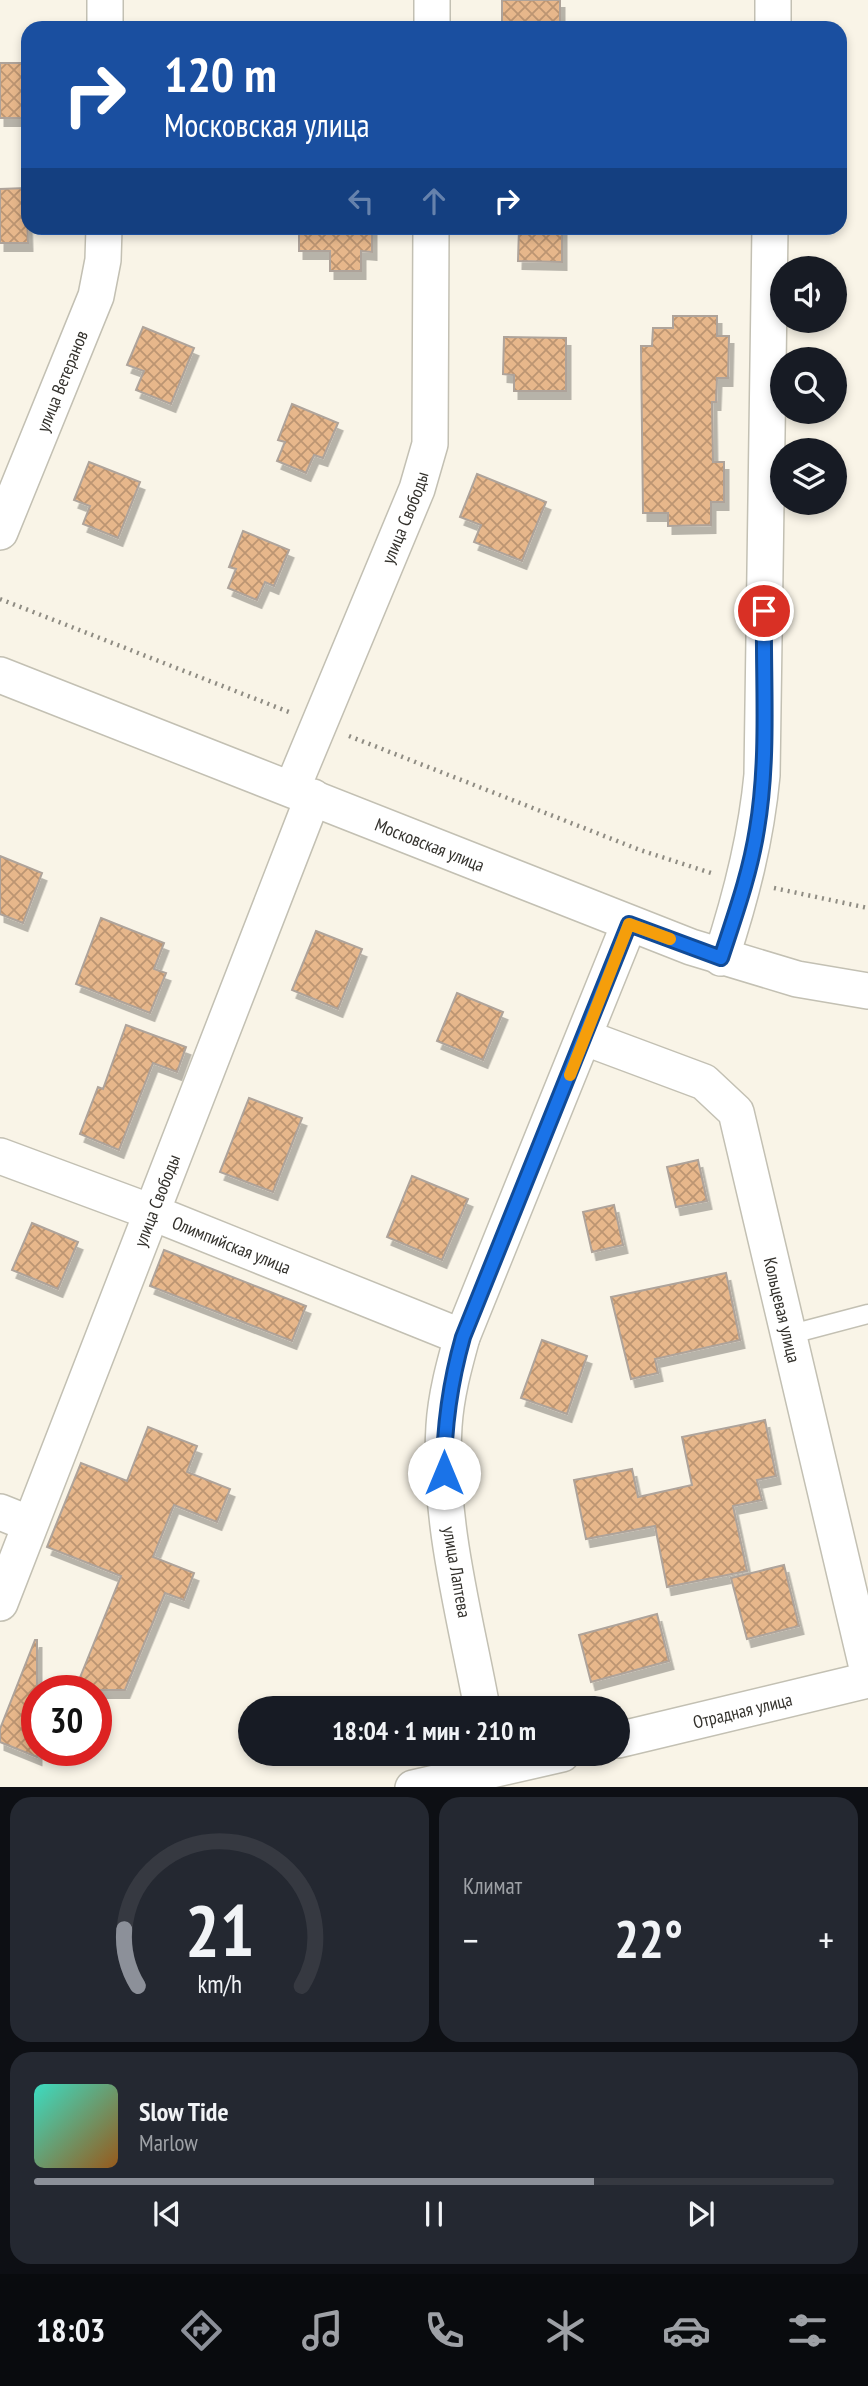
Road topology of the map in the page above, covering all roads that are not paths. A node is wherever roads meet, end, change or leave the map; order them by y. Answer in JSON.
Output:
{"nodes":[{"id":1,"x":105,"y":0,"type":"edge"},
{"id":2,"x":432,"y":0,"type":"edge"},
{"id":3,"x":773,"y":0,"type":"edge"},
{"id":4,"x":105,"y":21,"type":"edge"},
{"id":5,"x":432,"y":21,"type":"edge"},
{"id":6,"x":773,"y":21,"type":"edge"},
{"id":7,"x":104,"y":235,"type":"edge"},
{"id":8,"x":431,"y":235,"type":"edge"},
{"id":9,"x":770,"y":235,"type":"edge"},
{"id":10,"x":0,"y":532,"type":"edge"},
{"id":11,"x":0,"y":675,"type":"edge"},
{"id":12,"x":302,"y":793,"type":"junction"},
{"id":13,"x":629,"y":924,"type":"junction"},
{"id":14,"x":721,"y":958,"type":"junction"},
{"id":15,"x":868,"y":991,"type":"edge"},
{"id":16,"x":586,"y":1038,"type":"junction"},
{"id":17,"x":0,"y":1156,"type":"edge"},
{"id":18,"x":151,"y":1212,"type":"junction"},
{"id":19,"x":868,"y":1314,"type":"edge"},
{"id":20,"x":788,"y":1335,"type":"junction"},
{"id":21,"x":463,"y":1337,"type":"junction"},
{"id":22,"x":15,"y":1518,"type":"edge"},
{"id":23,"x":0,"y":1603,"type":"edge"},
{"id":24,"x":868,"y":1672,"type":"edge"},
{"id":25,"x":868,"y":1680,"type":"edge"},
{"id":26,"x":479,"y":1696,"type":"edge"},
{"id":27,"x":630,"y":1737,"type":"edge"},
{"id":28,"x":476,"y":1766,"type":"edge"},
{"id":29,"x":413,"y":1787,"type":"edge"}],
"edges":[{"from":1,"to":4,"type":"street"},
{"from":2,"to":5,"type":"street"},
{"from":3,"to":6,"type":"street"},
{"from":7,"to":10,"type":"street","name":"улица Ветеранов"},
{"from":8,"to":12,"type":"street","name":"улица Свободы"},
{"from":9,"to":14,"type":"street"},
{"from":11,"to":12,"type":"street","name":"Московская улица"},
{"from":12,"to":13,"type":"street","name":"Московская улица"},
{"from":12,"to":18,"type":"street","name":"улица Свободы"},
{"from":13,"to":14,"type":"street","name":"Московская улица"},
{"from":13,"to":16,"type":"street","name":"улица Лаптева"},
{"from":14,"to":15,"type":"street","name":"Московская улица"},
{"from":16,"to":20,"type":"street","name":"Кольцевая улица"},
{"from":16,"to":21,"type":"street","name":"улица Лаптева"},
{"from":17,"to":18,"type":"street","name":"Олимпийская улица"},
{"from":18,"to":21,"type":"street","name":"Олимпийская улица"},
{"from":18,"to":22,"type":"street","name":"улица Свободы"},
{"from":19,"to":20,"type":"lane"},
{"from":20,"to":24,"type":"street","name":"Кольцевая улица"},
{"from":21,"to":26,"type":"street","name":"улица Лаптева"},
{"from":22,"to":23,"type":"street","name":"улица Свободы"},
{"from":25,"to":27,"type":"street","name":"Отрадная улица"},
{"from":28,"to":29,"type":"street"}]}
